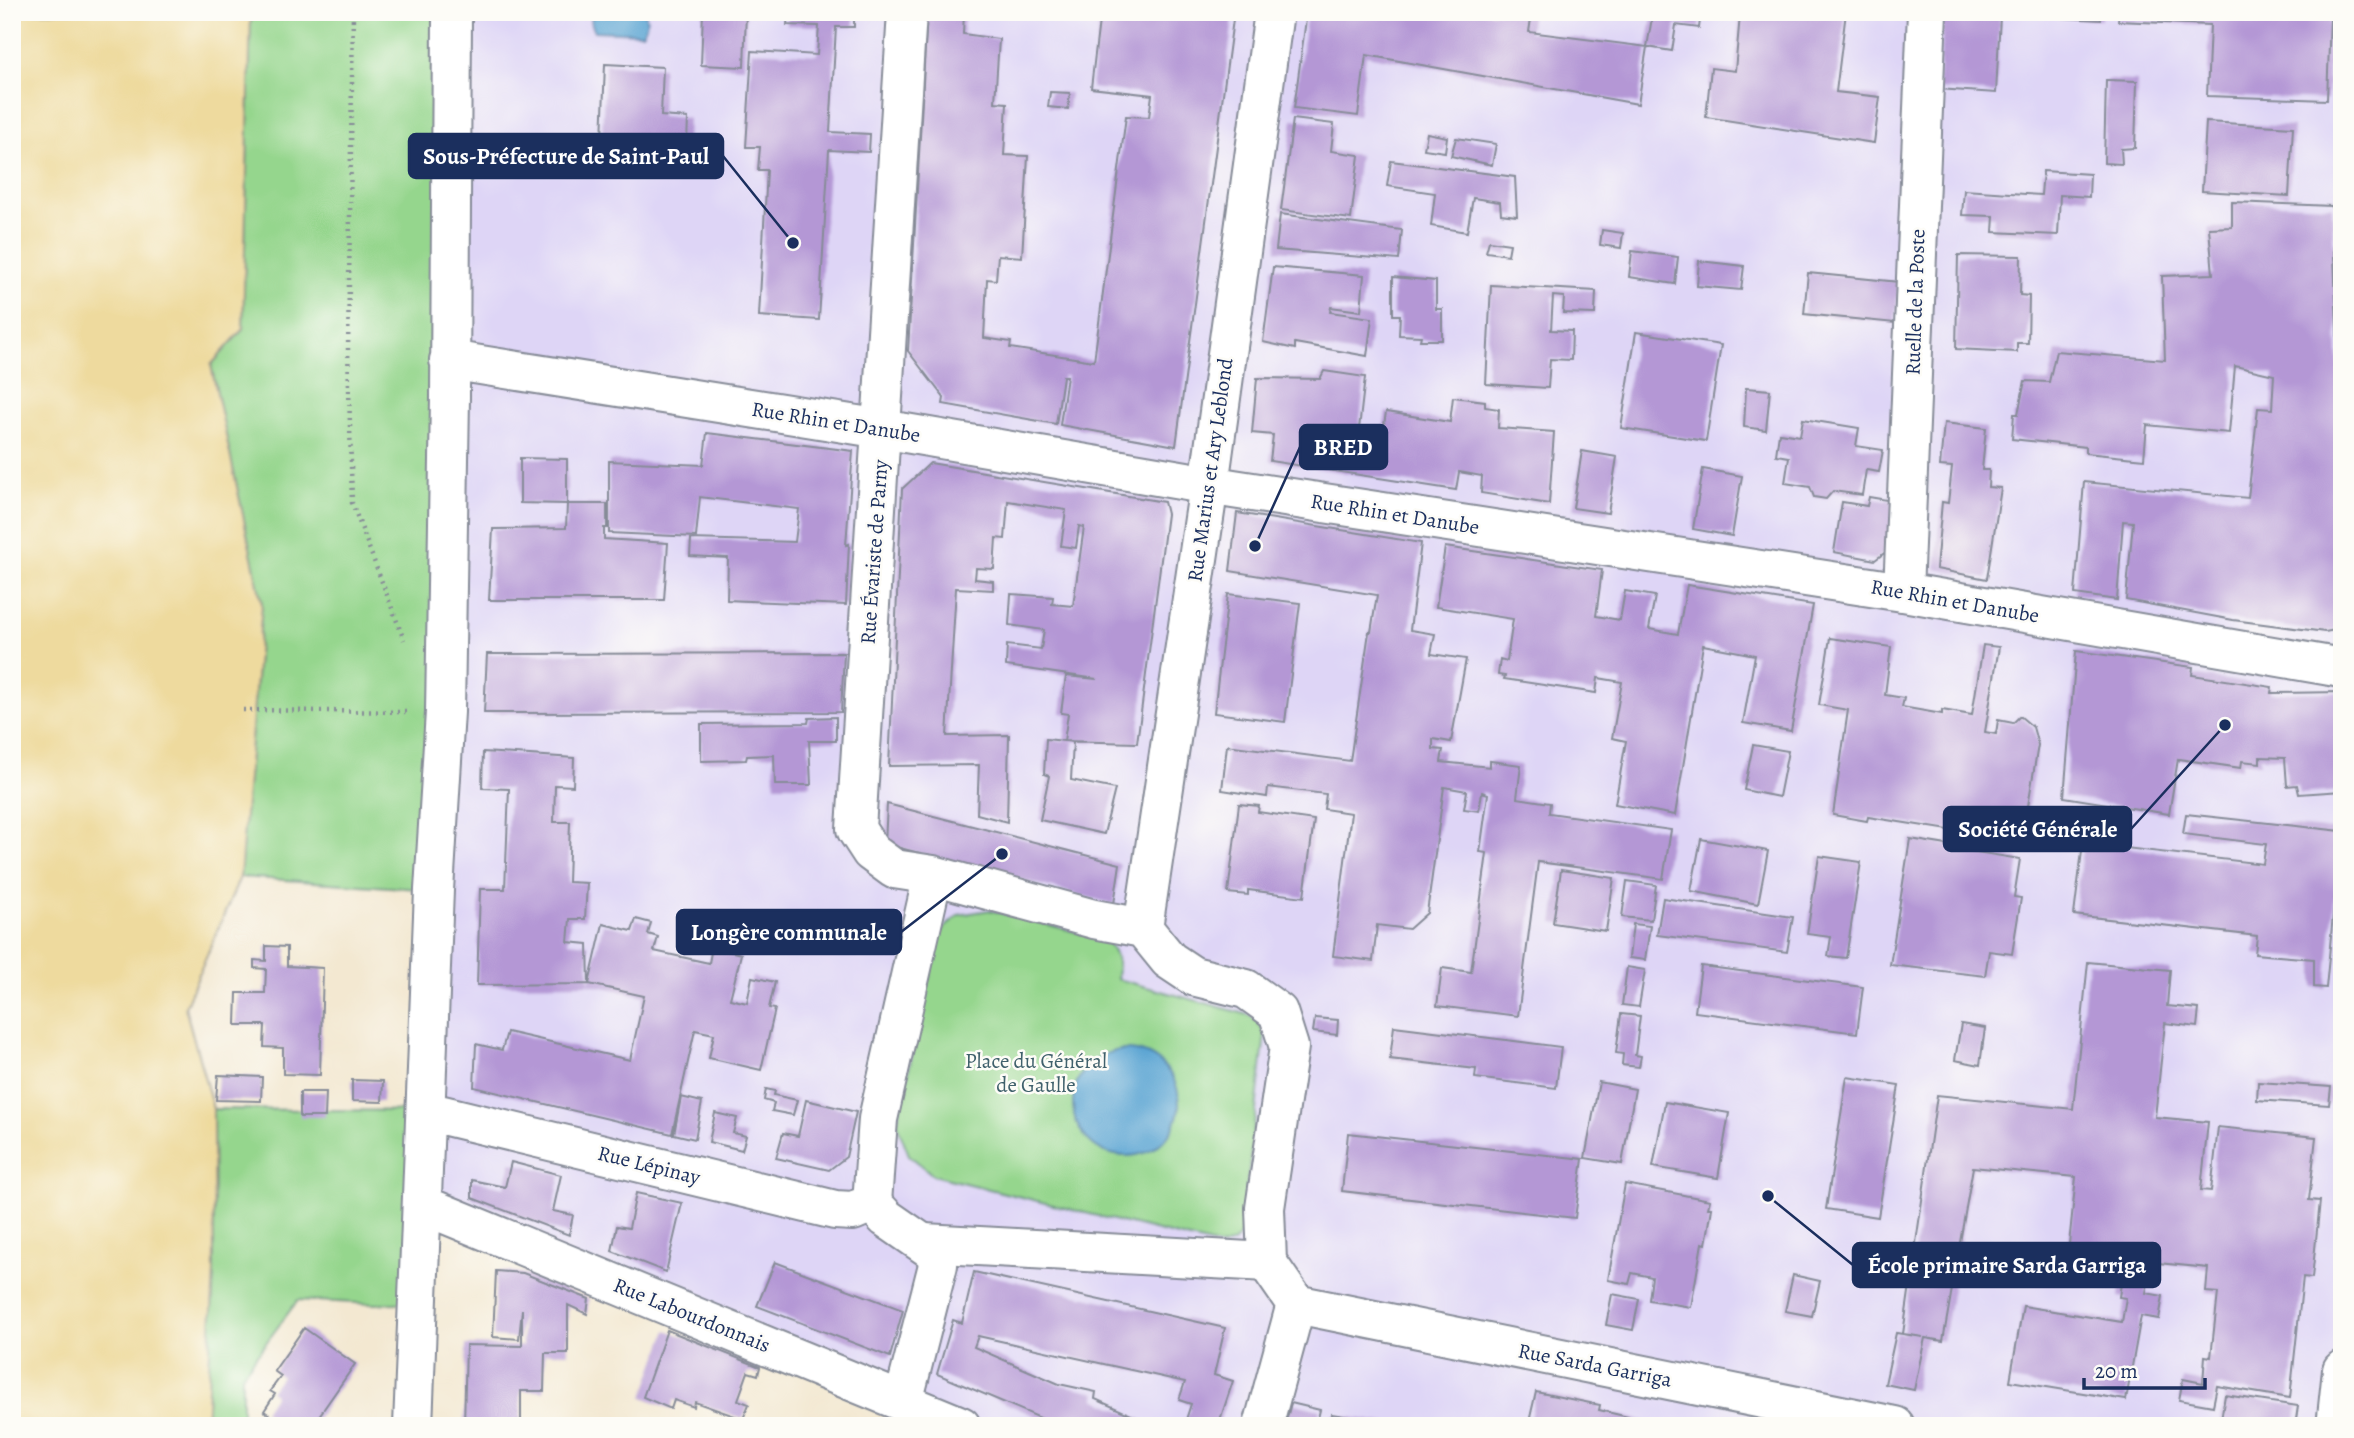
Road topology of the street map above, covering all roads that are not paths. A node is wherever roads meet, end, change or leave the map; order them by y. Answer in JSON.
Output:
{"nodes":[{"id":1,"x":452,"y":12,"type":"edge"},
{"id":2,"x":907,"y":12,"type":"edge"},
{"id":3,"x":1274,"y":12,"type":"edge"},
{"id":4,"x":1927,"y":12,"type":"edge"},
{"id":5,"x":449,"y":360,"type":"junction"},
{"id":6,"x":882,"y":429,"type":"junction"},
{"id":7,"x":1209,"y":485,"type":"junction"},
{"id":8,"x":1903,"y":592,"type":"junction"},
{"id":9,"x":2342,"y":668,"type":"edge"},
{"id":10,"x":933,"y":875,"type":"junction"},
{"id":11,"x":1143,"y":928,"type":"junction"},
{"id":12,"x":426,"y":1111,"type":"junction"},
{"id":13,"x":872,"y":1203,"type":"junction"},
{"id":14,"x":423,"y":1205,"type":"junction"},
{"id":15,"x":924,"y":1243,"type":"junction"},
{"id":16,"x":1267,"y":1262,"type":"junction"},
{"id":17,"x":1296,"y":1304,"type":"junction"},
{"id":18,"x":2342,"y":1370,"type":"edge"},
{"id":19,"x":903,"y":1402,"type":"junction"},
{"id":20,"x":413,"y":1426,"type":"edge"},
{"id":21,"x":961,"y":1426,"type":"edge"},
{"id":22,"x":1263,"y":1426,"type":"edge"},
{"id":23,"x":1895,"y":1426,"type":"edge"},
{"id":24,"x":2336,"y":1426,"type":"edge"}],
"edges":[{"from":1,"to":5,"type":"street"},
{"from":2,"to":6,"type":"street","name":"Rue Évariste de Parny"},
{"from":3,"to":7,"type":"street","name":"Rue Marius et Ary Leblond"},
{"from":4,"to":8,"type":"street","name":"Ruelle de la Poste"},
{"from":5,"to":6,"type":"street","name":"Rue Rhin et Danube"},
{"from":5,"to":12,"type":"street"},
{"from":6,"to":7,"type":"street","name":"Rue Rhin et Danube"},
{"from":6,"to":10,"type":"street","name":"Rue Évariste de Parny"},
{"from":7,"to":8,"type":"street","name":"Rue Rhin et Danube"},
{"from":7,"to":11,"type":"street","name":"Rue Marius et Ary Leblond"},
{"from":8,"to":9,"type":"street","name":"Rue Rhin et Danube"},
{"from":10,"to":11,"type":"street"},
{"from":10,"to":13,"type":"street"},
{"from":11,"to":16,"type":"street"},
{"from":12,"to":13,"type":"street","name":"Rue Lépinay"},
{"from":12,"to":14,"type":"street"},
{"from":13,"to":15,"type":"street"},
{"from":14,"to":19,"type":"street","name":"Rue Labourdonnais"},
{"from":14,"to":20,"type":"street"},
{"from":15,"to":16,"type":"street"},
{"from":15,"to":19,"type":"street"},
{"from":16,"to":17,"type":"street"},
{"from":17,"to":22,"type":"street"},
{"from":17,"to":23,"type":"street","name":"Rue Sarda Garriga"},
{"from":18,"to":24,"type":"street"},
{"from":19,"to":21,"type":"street","name":"Rue Labourdonnais"}]}
